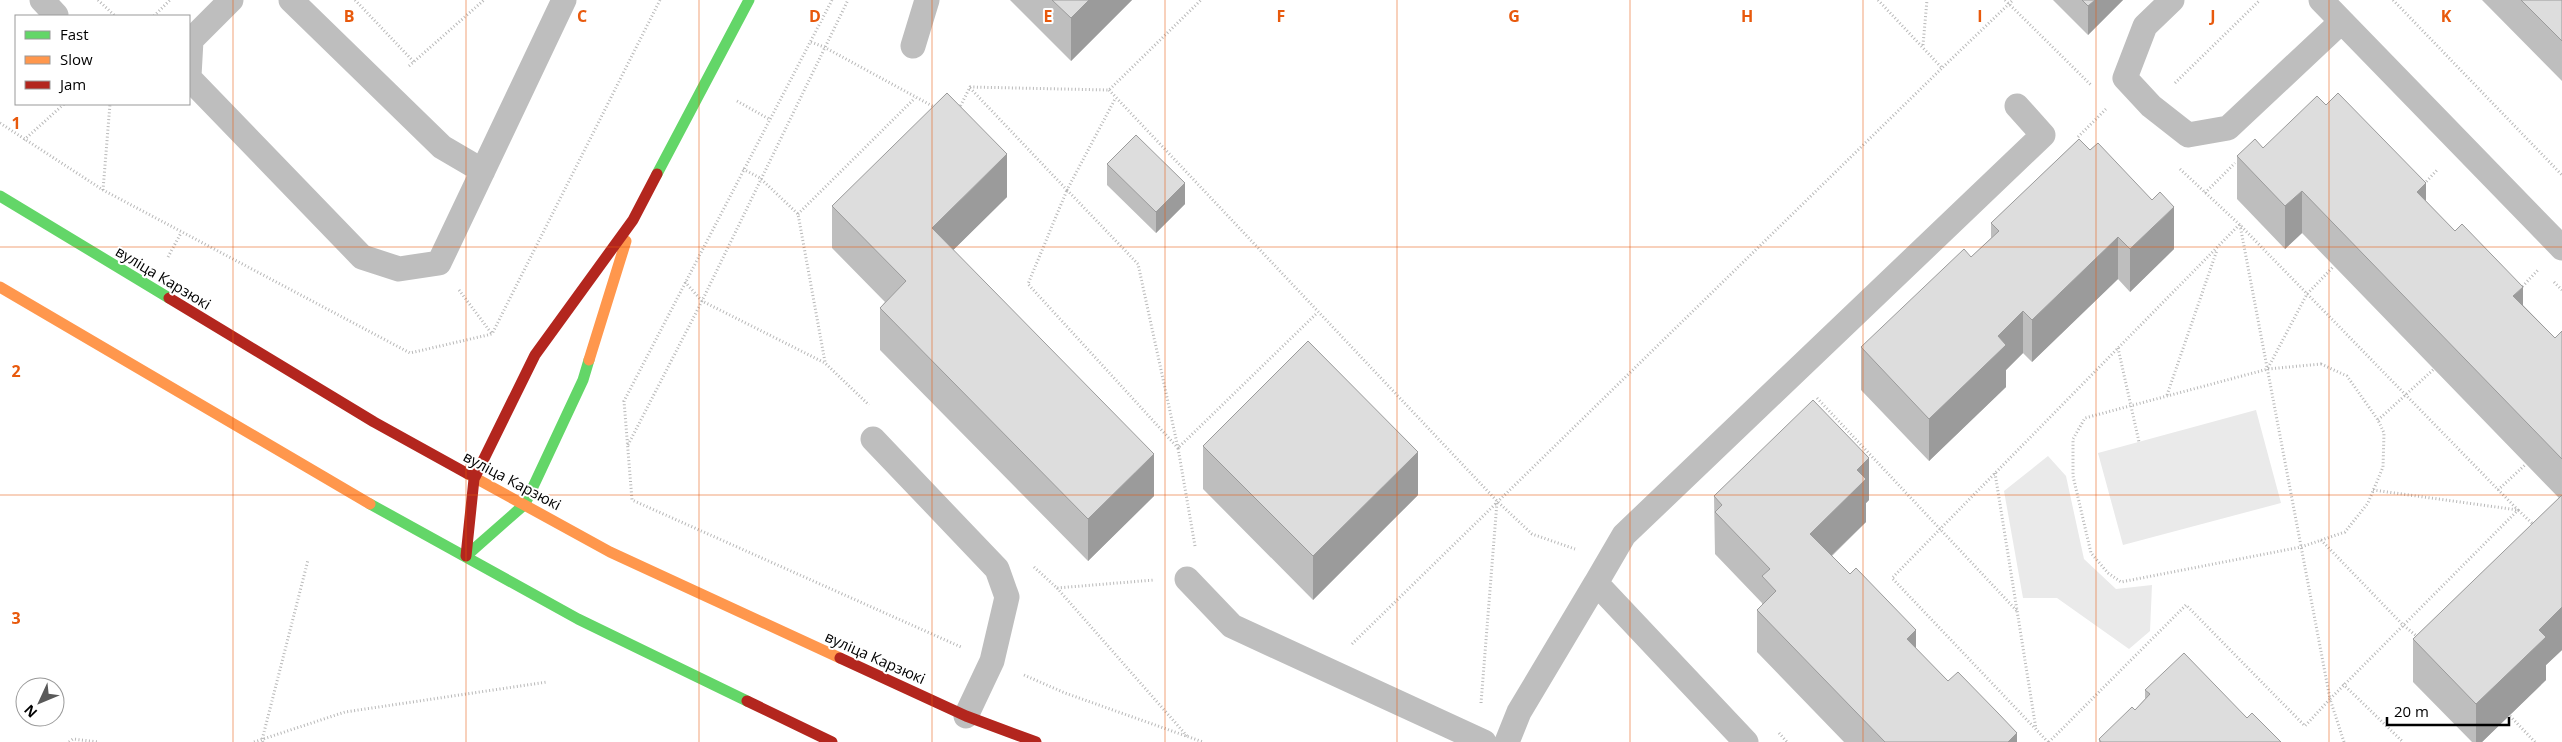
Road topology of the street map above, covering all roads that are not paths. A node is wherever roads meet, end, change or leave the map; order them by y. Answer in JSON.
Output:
{"nodes":[{"id":1,"x":232,"y":0,"type":"edge"},
{"id":2,"x":291,"y":0,"type":"edge"},
{"id":3,"x":564,"y":0,"type":"edge"},
{"id":4,"x":749,"y":0,"type":"edge"},
{"id":5,"x":927,"y":0,"type":"edge"},
{"id":6,"x":2172,"y":0,"type":"edge"},
{"id":7,"x":2322,"y":0,"type":"edge"},
{"id":8,"x":2341,"y":22,"type":"junction"},
{"id":9,"x":913,"y":46,"type":"dead end"},
{"id":10,"x":190,"y":58,"type":"edge"},
{"id":11,"x":190,"y":78,"type":"edge"},
{"id":12,"x":2017,"y":106,"type":"dead end"},
{"id":13,"x":483,"y":171,"type":"junction"},
{"id":14,"x":0,"y":196,"type":"edge"},
{"id":15,"x":633,"y":220,"type":"junction"},
{"id":16,"x":2560,"y":244,"type":"edge"},
{"id":17,"x":0,"y":287,"type":"edge"},
{"id":18,"x":873,"y":439,"type":"dead end"},
{"id":19,"x":474,"y":479,"type":"junction"},
{"id":20,"x":525,"y":504,"type":"junction"},
{"id":21,"x":466,"y":556,"type":"junction"},
{"id":22,"x":1187,"y":579,"type":"dead end"},
{"id":23,"x":1596,"y":583,"type":"junction"},
{"id":24,"x":966,"y":716,"type":"junction"},
{"id":25,"x":832,"y":742,"type":"edge"},
{"id":26,"x":1036,"y":742,"type":"edge"},
{"id":27,"x":1484,"y":742,"type":"edge"},
{"id":28,"x":1507,"y":742,"type":"edge"},
{"id":29,"x":1746,"y":742,"type":"edge"}],
"edges":[{"from":1,"to":10,"type":"lane"},
{"from":2,"to":13,"type":"lane"},
{"from":3,"to":13,"type":"lane"},
{"from":4,"to":15,"type":"street"},
{"from":5,"to":9,"type":"lane"},
{"from":6,"to":8,"type":"lane"},
{"from":7,"to":8,"type":"lane"},
{"from":8,"to":16,"type":"lane"},
{"from":11,"to":13,"type":"lane"},
{"from":12,"to":23,"type":"lane"},
{"from":14,"to":19,"type":"street","name":"вуліца Карзюкі"},
{"from":15,"to":19,"type":"street"},
{"from":15,"to":20,"type":"street"},
{"from":17,"to":21,"type":"street"},
{"from":18,"to":24,"type":"lane"},
{"from":19,"to":20,"type":"street","name":"вуліца Карзюкі"},
{"from":19,"to":21,"type":"street"},
{"from":20,"to":21,"type":"street"},
{"from":20,"to":24,"type":"street","name":"вуліца Карзюкі"},
{"from":21,"to":25,"type":"street"},
{"from":22,"to":27,"type":"lane"},
{"from":23,"to":28,"type":"lane"},
{"from":23,"to":29,"type":"lane"},
{"from":24,"to":26,"type":"street","name":"вуліца Карзюкі"}]}
